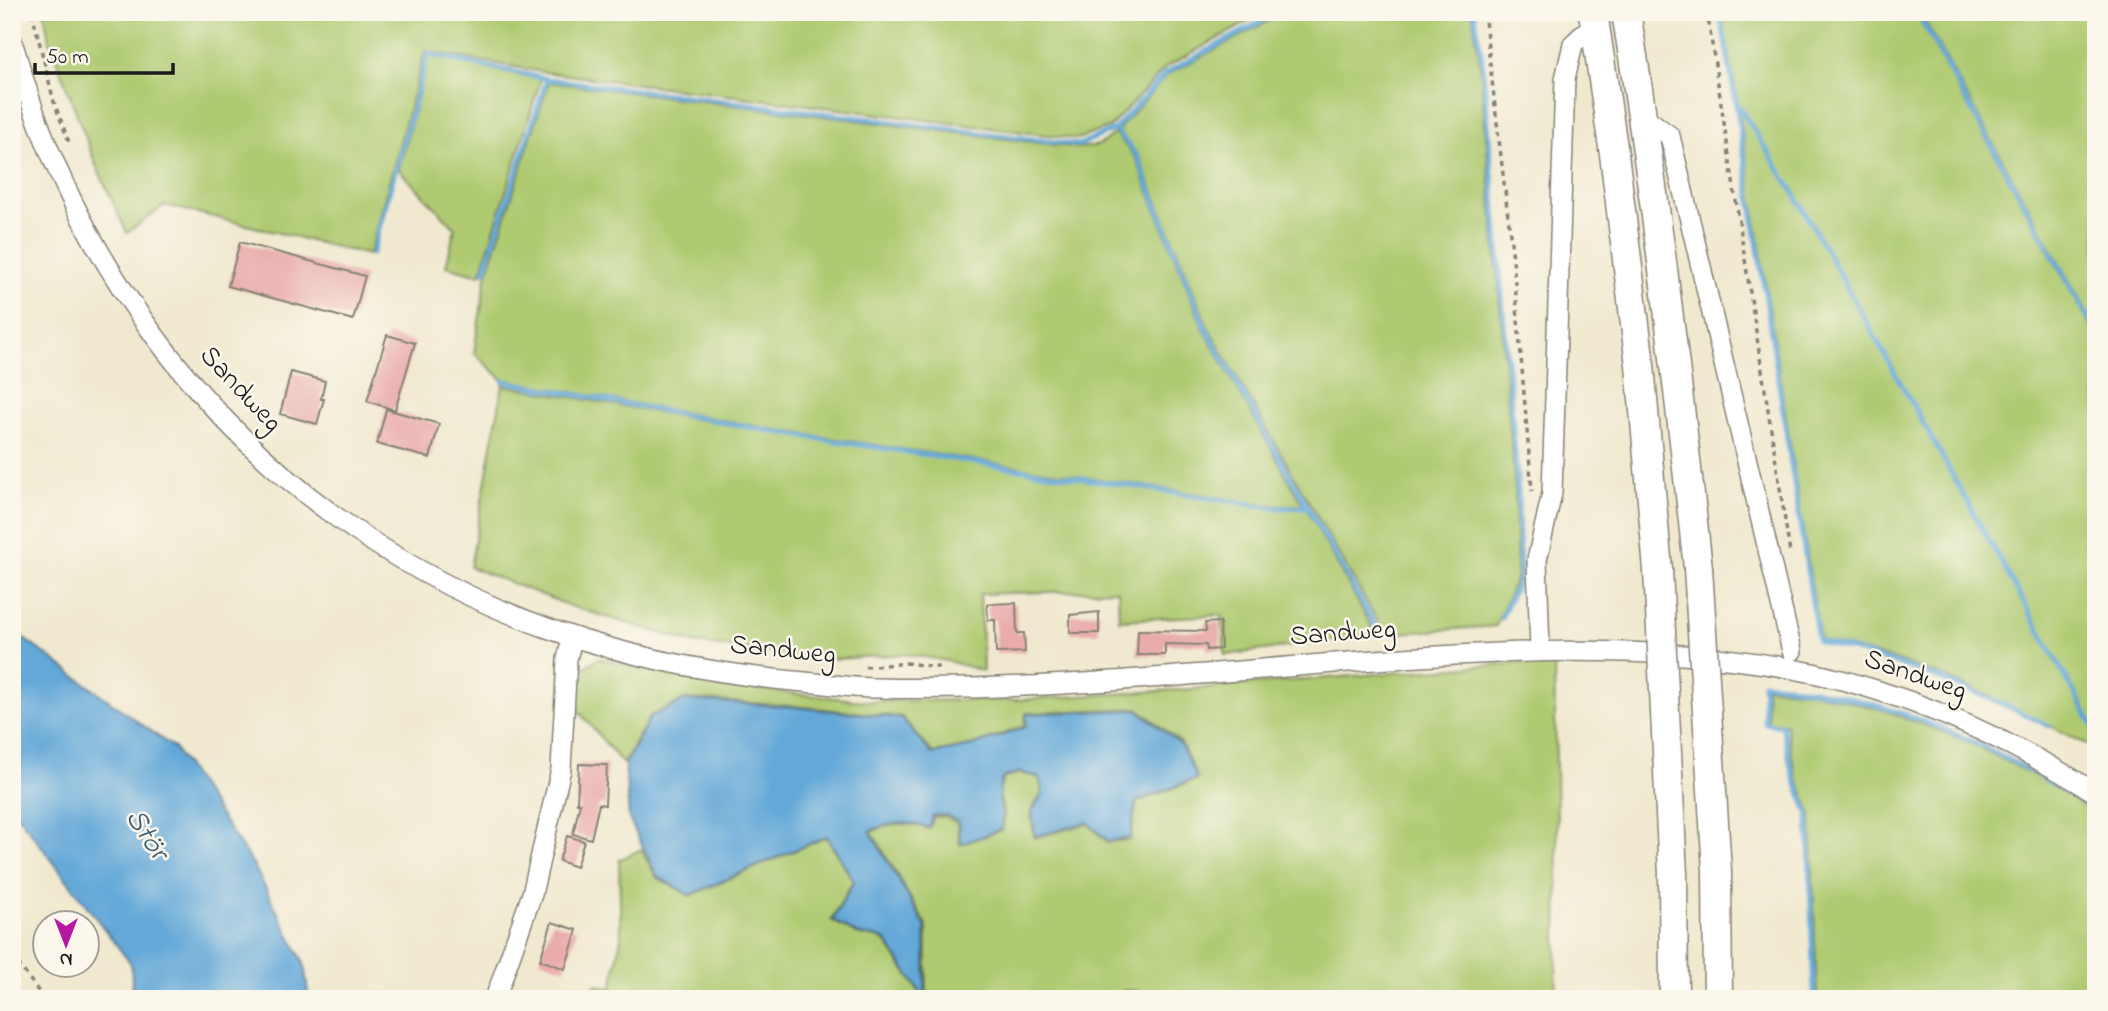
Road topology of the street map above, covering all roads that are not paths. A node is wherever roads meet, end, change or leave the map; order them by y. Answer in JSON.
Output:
{"nodes":[{"id":1,"x":1626,"y":12,"type":"edge"},
{"id":2,"x":1594,"y":18,"type":"edge"},
{"id":3,"x":12,"y":41,"type":"edge"},
{"id":4,"x":1643,"y":116,"type":"junction"},
{"id":5,"x":572,"y":639,"type":"junction"},
{"id":6,"x":1540,"y":650,"type":"junction"},
{"id":7,"x":1792,"y":651,"type":"dead end"},
{"id":8,"x":2096,"y":793,"type":"edge"},
{"id":9,"x":495,"y":999,"type":"edge"},
{"id":10,"x":1674,"y":999,"type":"edge"},
{"id":11,"x":1718,"y":999,"type":"edge"}],
"edges":[{"from":1,"to":4,"type":"highway"},
{"from":2,"to":6,"type":"street"},
{"from":2,"to":10,"type":"highway","bridge":true},
{"from":3,"to":5,"type":"street","name":"Sandweg"},
{"from":4,"to":7,"type":"street"},
{"from":4,"to":11,"type":"highway","bridge":true},
{"from":5,"to":6,"type":"street","name":"Sandweg"},
{"from":5,"to":9,"type":"street"},
{"from":6,"to":8,"type":"street","name":"Sandweg"}]}
